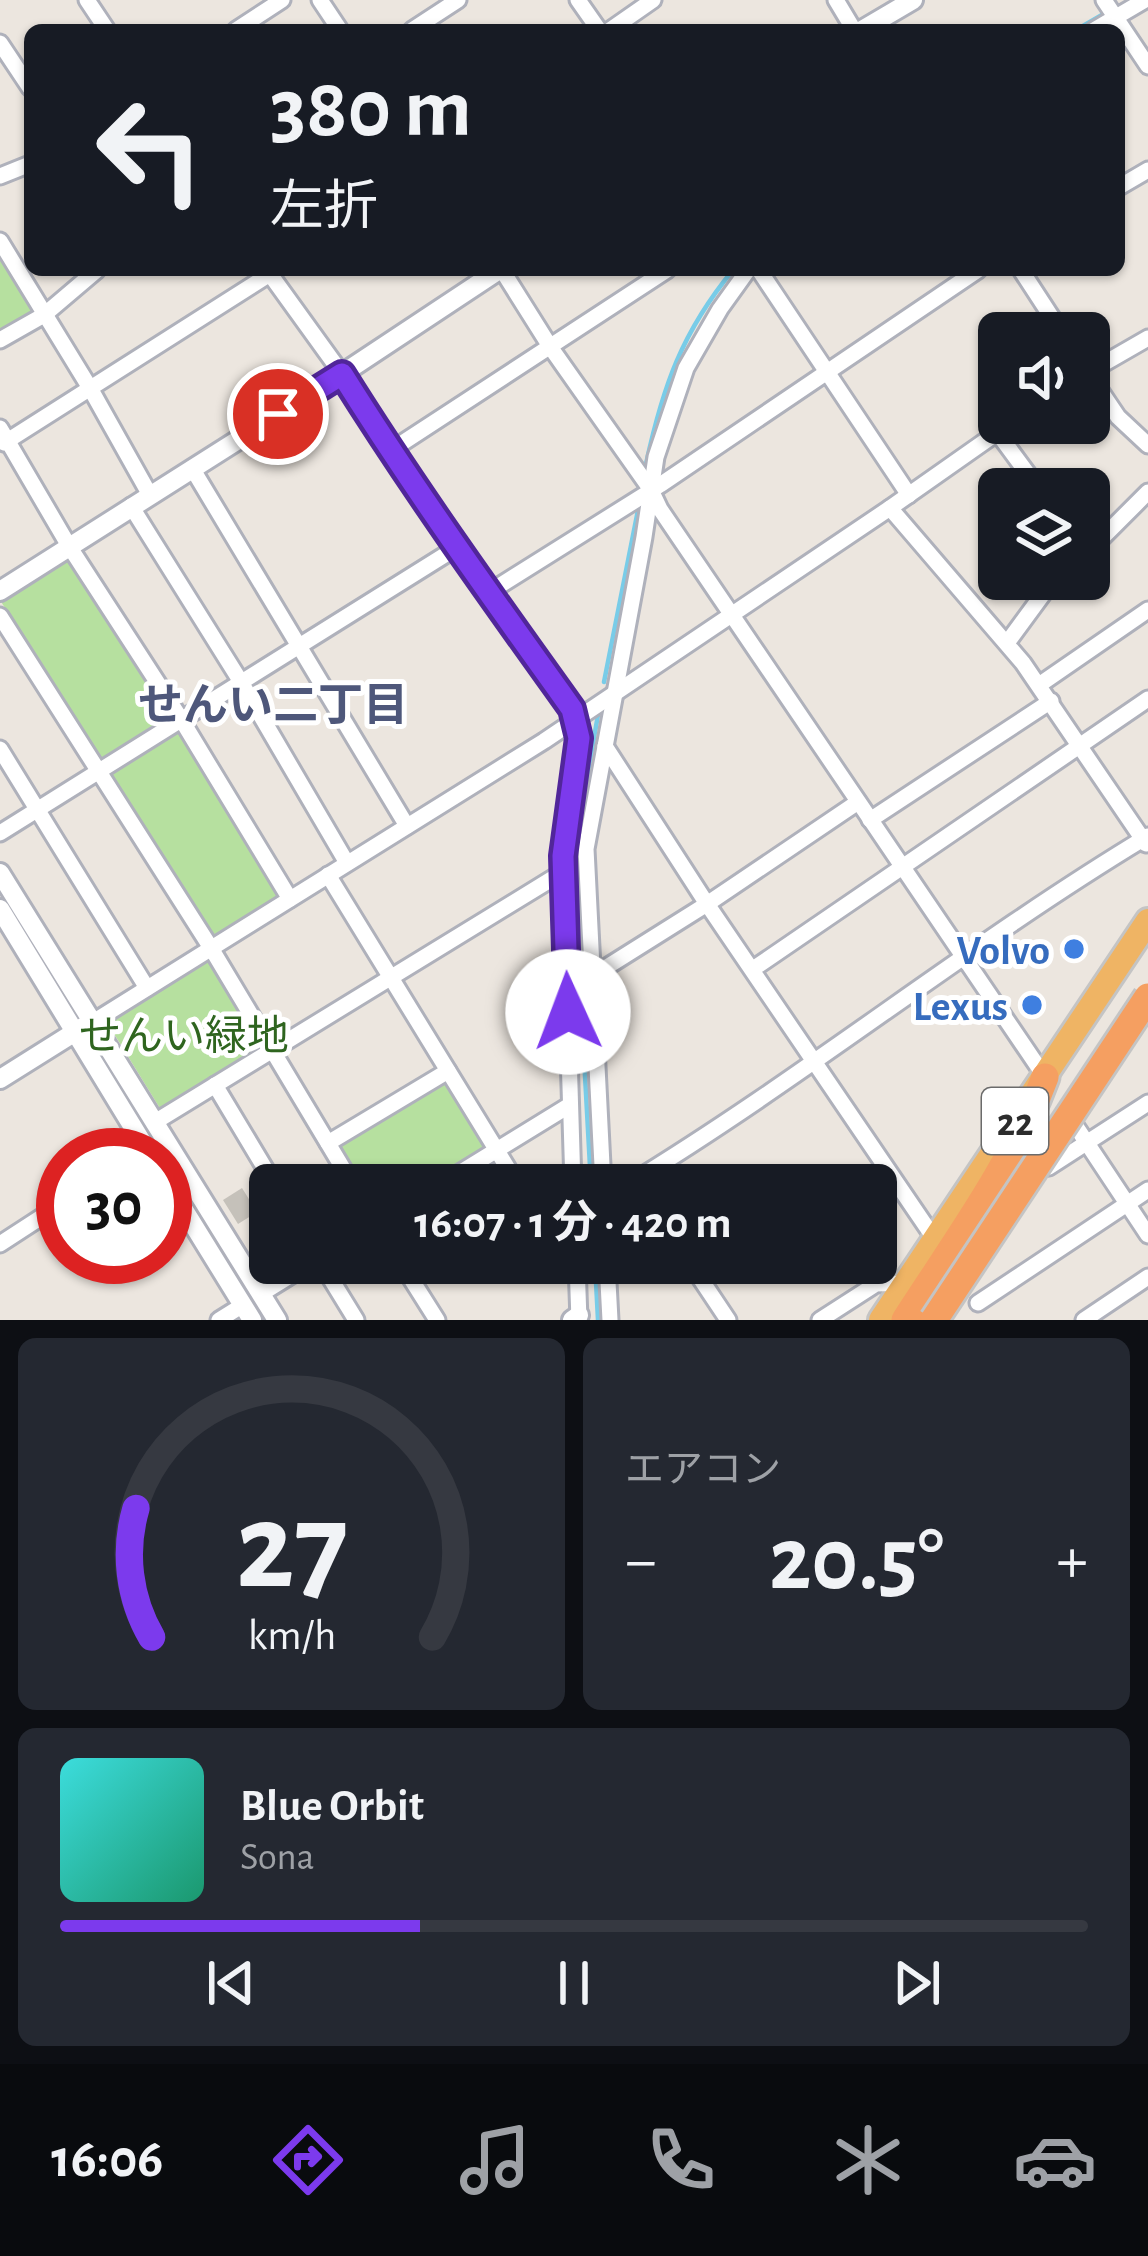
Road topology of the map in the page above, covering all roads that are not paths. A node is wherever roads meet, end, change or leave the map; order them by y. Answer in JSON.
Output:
{"nodes":[{"id":1,"x":282,"y":0,"type":"edge"},
{"id":2,"x":458,"y":0,"type":"edge"},
{"id":3,"x":653,"y":0,"type":"edge"},
{"id":4,"x":913,"y":0,"type":"edge"},
{"id":5,"x":1145,"y":0,"type":"edge"},
{"id":6,"x":1110,"y":8,"type":"edge"},
{"id":7,"x":245,"y":24,"type":"edge"},
{"id":8,"x":421,"y":24,"type":"edge"},
{"id":9,"x":619,"y":24,"type":"edge"},
{"id":10,"x":869,"y":24,"type":"edge"},
{"id":11,"x":1125,"y":31,"type":"edge"},
{"id":12,"x":0,"y":43,"type":"edge"},
{"id":13,"x":1148,"y":66,"type":"edge"},
{"id":14,"x":24,"y":79,"type":"edge"},
{"id":15,"x":0,"y":241,"type":"edge"},
{"id":16,"x":90,"y":276,"type":"edge"},
{"id":17,"x":262,"y":276,"type":"edge"},
{"id":18,"x":271,"y":276,"type":"edge"},
{"id":19,"x":491,"y":276,"type":"edge"},
{"id":20,"x":504,"y":276,"type":"edge"},
{"id":21,"x":658,"y":276,"type":"edge"},
{"id":22,"x":744,"y":276,"type":"edge"},
{"id":23,"x":763,"y":276,"type":"edge"},
{"id":24,"x":969,"y":276,"type":"edge"},
{"id":25,"x":1025,"y":276,"type":"edge"},
{"id":26,"x":1048,"y":312,"type":"edge"},
{"id":27,"x":44,"y":315,"type":"junction"},
{"id":28,"x":1148,"y":338,"type":"edge"},
{"id":29,"x":0,"y":340,"type":"edge"},
{"id":30,"x":551,"y":347,"type":"junction"},
{"id":31,"x":1110,"y":361,"type":"edge"},
{"id":32,"x":827,"y":373,"type":"junction"},
{"id":33,"x":342,"y":374,"type":"junction"},
{"id":34,"x":89,"y":388,"type":"junction"},
{"id":35,"x":1110,"y":405,"type":"edge"},
{"id":36,"x":3,"y":438,"type":"edge"},
{"id":37,"x":981,"y":444,"type":"edge"},
{"id":38,"x":1148,"y":446,"type":"edge"},
{"id":39,"x":389,"y":451,"type":"junction"},
{"id":40,"x":191,"y":468,"type":"junction"},
{"id":41,"x":651,"y":490,"type":"junction"},
{"id":42,"x":1148,"y":492,"type":"edge"},
{"id":43,"x":150,"y":494,"type":"junction"},
{"id":44,"x":909,"y":495,"type":"junction"},
{"id":45,"x":131,"y":506,"type":"junction"},
{"id":46,"x":890,"y":508,"type":"junction"},
{"id":47,"x":1110,"y":530,"type":"edge"},
{"id":48,"x":69,"y":546,"type":"junction"},
{"id":49,"x":456,"y":548,"type":"junction"},
{"id":50,"x":0,"y":590,"type":"edge"},
{"id":51,"x":488,"y":592,"type":"junction"},
{"id":52,"x":1039,"y":600,"type":"edge"},
{"id":53,"x":1148,"y":610,"type":"edge"},
{"id":54,"x":731,"y":613,"type":"junction"},
{"id":55,"x":0,"y":616,"type":"edge"},
{"id":56,"x":1007,"y":643,"type":"junction"},
{"id":57,"x":299,"y":646,"type":"junction"},
{"id":58,"x":241,"y":682,"type":"junction"},
{"id":59,"x":1039,"y":685,"type":"junction"},
{"id":60,"x":616,"y":691,"type":"junction"},
{"id":61,"x":1148,"y":699,"type":"edge"},
{"id":62,"x":1051,"y":701,"type":"junction"},
{"id":63,"x":182,"y":719,"type":"junction"},
{"id":64,"x":574,"y":719,"type":"junction"},
{"id":65,"x":1080,"y":745,"type":"junction"},
{"id":66,"x":605,"y":746,"type":"junction"},
{"id":67,"x":0,"y":749,"type":"edge"},
{"id":68,"x":98,"y":771,"type":"junction"},
{"id":69,"x":858,"y":802,"type":"junction"},
{"id":70,"x":38,"y":809,"type":"junction"},
{"id":71,"x":870,"y":820,"type":"junction"},
{"id":72,"x":407,"y":826,"type":"junction"},
{"id":73,"x":0,"y":833,"type":"edge"},
{"id":74,"x":1146,"y":840,"type":"edge"},
{"id":75,"x":347,"y":863,"type":"junction"},
{"id":76,"x":901,"y":866,"type":"junction"},
{"id":77,"x":563,"y":872,"type":"junction"},
{"id":78,"x":0,"y":873,"type":"edge"},
{"id":79,"x":328,"y":875,"type":"junction"},
{"id":80,"x":290,"y":899,"type":"junction"},
{"id":81,"x":707,"y":904,"type":"junction"},
{"id":82,"x":0,"y":909,"type":"edge"},
{"id":83,"x":1148,"y":921,"type":"edge"},
{"id":84,"x":212,"y":948,"type":"junction"},
{"id":85,"x":963,"y":956,"type":"junction"},
{"id":86,"x":753,"y":969,"type":"junction"},
{"id":87,"x":594,"y":975,"type":"junction"},
{"id":88,"x":390,"y":978,"type":"junction"},
{"id":89,"x":147,"y":988,"type":"junction"},
{"id":90,"x":1148,"y":993,"type":"edge"},
{"id":91,"x":84,"y":1027,"type":"junction"},
{"id":92,"x":273,"y":1049,"type":"junction"},
{"id":93,"x":814,"y":1061,"type":"junction"},
{"id":94,"x":448,"y":1071,"type":"junction"},
{"id":95,"x":2,"y":1072,"type":"edge"},
{"id":96,"x":1045,"y":1077,"type":"junction"},
{"id":97,"x":215,"y":1085,"type":"junction"},
{"id":98,"x":1148,"y":1102,"type":"edge"},
{"id":99,"x":570,"y":1105,"type":"junction"},
{"id":100,"x":1067,"y":1113,"type":"junction"},
{"id":101,"x":155,"y":1122,"type":"junction"},
{"id":102,"x":132,"y":1128,"type":"edge"},
{"id":103,"x":1086,"y":1142,"type":"junction"},
{"id":104,"x":328,"y":1143,"type":"junction"},
{"id":105,"x":497,"y":1151,"type":"junction"},
{"id":106,"x":262,"y":1164,"type":"edge"},
{"id":107,"x":340,"y":1164,"type":"edge"},
{"id":108,"x":475,"y":1164,"type":"edge"},
{"id":109,"x":505,"y":1164,"type":"edge"},
{"id":110,"x":572,"y":1164,"type":"edge"},
{"id":111,"x":602,"y":1164,"type":"edge"},
{"id":112,"x":662,"y":1164,"type":"edge"},
{"id":113,"x":1029,"y":1172,"type":"junction"},
{"id":114,"x":1148,"y":1190,"type":"edge"},
{"id":115,"x":1127,"y":1204,"type":"junction"},
{"id":116,"x":36,"y":1221,"type":"edge"},
{"id":117,"x":192,"y":1223,"type":"edge"},
{"id":118,"x":1148,"y":1235,"type":"edge"},
{"id":119,"x":934,"y":1238,"type":"junction"},
{"id":120,"x":0,"y":1244,"type":"edge"},
{"id":121,"x":959,"y":1275,"type":"junction"},
{"id":122,"x":1148,"y":1277,"type":"edge"},
{"id":123,"x":904,"y":1283,"type":"junction"},
{"id":124,"x":277,"y":1284,"type":"edge"},
{"id":125,"x":334,"y":1284,"type":"edge"},
{"id":126,"x":414,"y":1284,"type":"edge"},
{"id":127,"x":578,"y":1284,"type":"edge"},
{"id":128,"x":608,"y":1284,"type":"edge"},
{"id":129,"x":704,"y":1284,"type":"edge"},
{"id":130,"x":261,"y":1294,"type":"junction"},
{"id":131,"x":978,"y":1303,"type":"junction"},
{"id":132,"x":248,"y":1312,"type":"edge"},
{"id":133,"x":577,"y":1318,"type":"edge"},
{"id":134,"x":219,"y":1320,"type":"edge"},
{"id":135,"x":277,"y":1320,"type":"edge"},
{"id":136,"x":356,"y":1320,"type":"edge"},
{"id":137,"x":437,"y":1320,"type":"edge"},
{"id":138,"x":610,"y":1320,"type":"edge"},
{"id":139,"x":728,"y":1320,"type":"edge"},
{"id":140,"x":820,"y":1320,"type":"edge"},
{"id":141,"x":881,"y":1320,"type":"edge"},
{"id":142,"x":904,"y":1320,"type":"edge"},
{"id":143,"x":932,"y":1320,"type":"edge"},
{"id":144,"x":989,"y":1320,"type":"edge"},
{"id":145,"x":1084,"y":1320,"type":"edge"}],
"edges":[{"from":1,"to":7,"type":"street"},
{"from":2,"to":8,"type":"street"},
{"from":3,"to":9,"type":"street"},
{"from":4,"to":10,"type":"street"},
{"from":5,"to":6,"type":"street"},
{"from":11,"to":13,"type":"street"},
{"from":12,"to":14,"type":"street"},
{"from":15,"to":27,"type":"street"},
{"from":16,"to":27,"type":"street"},
{"from":17,"to":34,"type":"street"},
{"from":18,"to":33,"type":"street"},
{"from":19,"to":33,"type":"street"},
{"from":20,"to":30,"type":"street"},
{"from":21,"to":30,"type":"street"},
{"from":22,"to":41,"type":"street"},
{"from":23,"to":32,"type":"street"},
{"from":24,"to":32,"type":"street"},
{"from":25,"to":26,"type":"street"},
{"from":27,"to":29,"type":"street"},
{"from":27,"to":34,"type":"street"},
{"from":28,"to":31,"type":"street"},
{"from":30,"to":39,"type":"street"},
{"from":30,"to":41,"type":"street"},
{"from":32,"to":41,"type":"street"},
{"from":32,"to":44,"type":"street"},
{"from":33,"to":39,"type":"street"},
{"from":33,"to":40,"type":"street"},
{"from":34,"to":36,"type":"street"},
{"from":34,"to":43,"type":"street"},
{"from":35,"to":38,"type":"street"},
{"from":36,"to":48,"type":"street"},
{"from":37,"to":44,"type":"street"},
{"from":39,"to":49,"type":"street"},
{"from":40,"to":43,"type":"street"},
{"from":40,"to":57,"type":"street"},
{"from":41,"to":51,"type":"street"},
{"from":41,"to":54,"type":"street"},
{"from":41,"to":60,"type":"street"},
{"from":42,"to":47,"type":"street"},
{"from":43,"to":45,"type":"street"},
{"from":44,"to":46,"type":"street"},
{"from":45,"to":48,"type":"street"},
{"from":45,"to":58,"type":"street"},
{"from":46,"to":54,"type":"street"},
{"from":46,"to":56,"type":"street"},
{"from":48,"to":50,"type":"street"},
{"from":48,"to":63,"type":"street"},
{"from":49,"to":51,"type":"street"},
{"from":49,"to":57,"type":"street"},
{"from":51,"to":64,"type":"street"},
{"from":52,"to":56,"type":"street"},
{"from":53,"to":59,"type":"street"},
{"from":54,"to":60,"type":"street"},
{"from":54,"to":69,"type":"street"},
{"from":55,"to":68,"type":"street"},
{"from":56,"to":59,"type":"street"},
{"from":57,"to":58,"type":"street"},
{"from":57,"to":72,"type":"street"},
{"from":58,"to":63,"type":"street"},
{"from":58,"to":75,"type":"street"},
{"from":59,"to":62,"type":"street"},
{"from":60,"to":64,"type":"street"},
{"from":60,"to":66,"type":"street"},
{"from":61,"to":65,"type":"street"},
{"from":62,"to":65,"type":"street"},
{"from":62,"to":71,"type":"street"},
{"from":63,"to":68,"type":"street"},
{"from":63,"to":80,"type":"street"},
{"from":64,"to":72,"type":"street"},
{"from":64,"to":77,"type":"street"},
{"from":65,"to":74,"type":"street"},
{"from":65,"to":76,"type":"street"},
{"from":66,"to":81,"type":"street"},
{"from":66,"to":87,"type":"street"},
{"from":67,"to":70,"type":"street"},
{"from":68,"to":70,"type":"street"},
{"from":68,"to":84,"type":"street"},
{"from":69,"to":71,"type":"street"},
{"from":69,"to":81,"type":"street"},
{"from":70,"to":73,"type":"street"},
{"from":70,"to":89,"type":"street"},
{"from":71,"to":76,"type":"street"},
{"from":72,"to":75,"type":"street"},
{"from":74,"to":85,"type":"street"},
{"from":75,"to":79,"type":"street"},
{"from":76,"to":85,"type":"street"},
{"from":76,"to":86,"type":"street"},
{"from":77,"to":88,"type":"street"},
{"from":77,"to":99,"type":"street"},
{"from":78,"to":91,"type":"street"},
{"from":79,"to":80,"type":"street"},
{"from":79,"to":88,"type":"street"},
{"from":80,"to":84,"type":"street"},
{"from":81,"to":86,"type":"street"},
{"from":81,"to":87,"type":"street"},
{"from":82,"to":91,"type":"street"},
{"from":83,"to":96,"type":"highway","number":"22"},
{"from":84,"to":89,"type":"street"},
{"from":84,"to":92,"type":"street"},
{"from":85,"to":93,"type":"street"},
{"from":85,"to":96,"type":"street"},
{"from":86,"to":93,"type":"street"},
{"from":87,"to":111,"type":"street"},
{"from":88,"to":92,"type":"street"},
{"from":88,"to":94,"type":"street"},
{"from":89,"to":91,"type":"street"},
{"from":90,"to":100,"type":"highway","number":"22"},
{"from":90,"to":143,"type":"highway","bridge":true},
{"from":91,"to":95,"type":"street"},
{"from":91,"to":101,"type":"street"},
{"from":91,"to":102,"type":"street"},
{"from":92,"to":97,"type":"street"},
{"from":92,"to":104,"type":"street"},
{"from":93,"to":112,"type":"street"},
{"from":93,"to":119,"type":"street"},
{"from":94,"to":104,"type":"street"},
{"from":94,"to":105,"type":"street"},
{"from":96,"to":119,"type":"highway","number":"22"},
{"from":96,"to":142,"type":"highway"},
{"from":97,"to":101,"type":"street"},
{"from":97,"to":106,"type":"street"},
{"from":98,"to":103,"type":"street"},
{"from":99,"to":105,"type":"street"},
{"from":99,"to":110,"type":"street"},
{"from":100,"to":103,"type":"street"},
{"from":100,"to":113,"type":"highway","number":"22"},
{"from":101,"to":130,"type":"street"},
{"from":103,"to":113,"type":"street"},
{"from":103,"to":115,"type":"street"},
{"from":104,"to":107,"type":"street"},
{"from":105,"to":108,"type":"street"},
{"from":105,"to":109,"type":"street"},
{"from":113,"to":121,"type":"highway","number":"22"},
{"from":114,"to":115,"type":"street"},
{"from":115,"to":118,"type":"street"},
{"from":115,"to":131,"type":"street"},
{"from":116,"to":120,"type":"street"},
{"from":117,"to":132,"type":"street"},
{"from":119,"to":123,"type":"highway","number":"22"},
{"from":121,"to":131,"type":"street"},
{"from":121,"to":143,"type":"highway","number":"22"},
{"from":122,"to":145,"type":"street"},
{"from":123,"to":140,"type":"street"},
{"from":123,"to":141,"type":"highway","number":"22"},
{"from":124,"to":130,"type":"street"},
{"from":125,"to":136,"type":"street"},
{"from":126,"to":137,"type":"street"},
{"from":127,"to":133,"type":"street"},
{"from":128,"to":138,"type":"street"},
{"from":129,"to":139,"type":"street"},
{"from":130,"to":135,"type":"street"},
{"from":131,"to":144,"type":"street"},
{"from":132,"to":134,"type":"street"}]}
